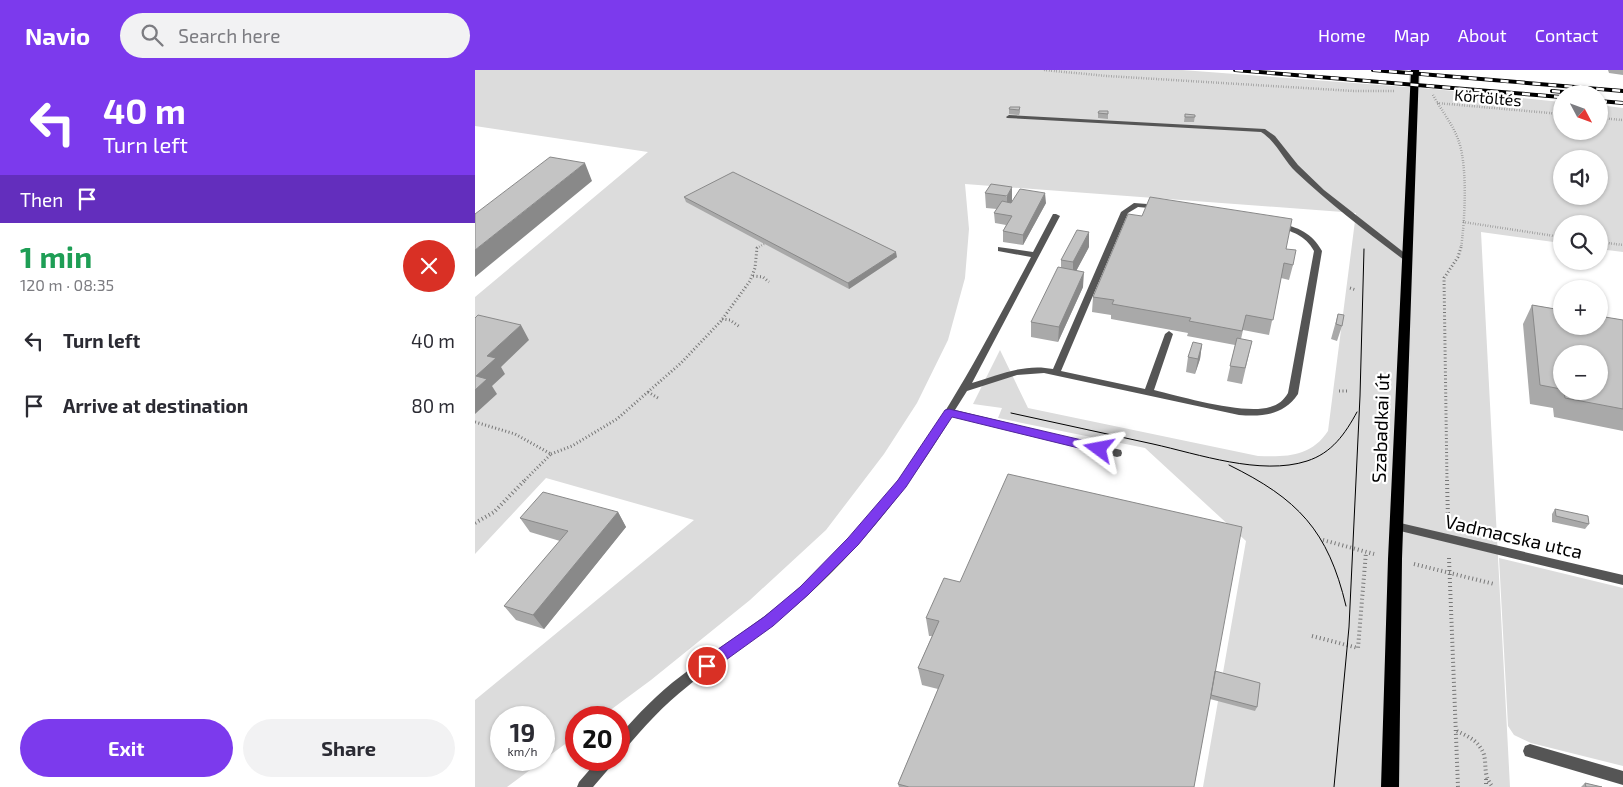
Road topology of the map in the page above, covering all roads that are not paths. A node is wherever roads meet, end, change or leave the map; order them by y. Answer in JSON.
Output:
{"nodes":[{"id":1,"x":1415,"y":70,"type":"edge"},
{"id":2,"x":1009,"y":117,"type":"edge"},
{"id":3,"x":1171,"y":209,"type":"edge"},
{"id":4,"x":1057,"y":216,"type":"dead end"},
{"id":5,"x":1267,"y":223,"type":"edge"},
{"id":6,"x":1001,"y":249,"type":"dead end"},
{"id":7,"x":1035,"y":255,"type":"junction"},
{"id":8,"x":1407,"y":258,"type":"junction"},
{"id":9,"x":1169,"y":334,"type":"edge"},
{"id":10,"x":1056,"y":372,"type":"junction"},
{"id":11,"x":962,"y":389,"type":"junction"},
{"id":12,"x":1149,"y":392,"type":"junction"},
{"id":13,"x":949,"y":412,"type":"junction"},
{"id":14,"x":1117,"y":453,"type":"dead end"},
{"id":15,"x":1396,"y":526,"type":"junction"},
{"id":16,"x":1623,"y":580,"type":"edge"},
{"id":17,"x":630,"y":733,"type":"edge"},
{"id":18,"x":1530,"y":751,"type":"dead end"},
{"id":19,"x":598,"y":771,"type":"edge"},
{"id":20,"x":1623,"y":778,"type":"edge"},
{"id":21,"x":585,"y":787,"type":"edge"},
{"id":22,"x":1389,"y":787,"type":"edge"}],
"edges":[{"from":1,"to":8,"type":"main road","name":"Szabadkai út"},
{"from":2,"to":8,"type":"street"},
{"from":3,"to":10,"type":"street"},
{"from":4,"to":7,"type":"street"},
{"from":5,"to":12,"type":"street"},
{"from":6,"to":7,"type":"street"},
{"from":7,"to":11,"type":"street"},
{"from":8,"to":15,"type":"main road","name":"Szabadkai út"},
{"from":9,"to":12,"type":"street"},
{"from":10,"to":11,"type":"street"},
{"from":10,"to":12,"type":"street"},
{"from":11,"to":13,"type":"street"},
{"from":13,"to":14,"type":"street"},
{"from":13,"to":17,"type":"street"},
{"from":15,"to":16,"type":"street","name":"Vadmacska utca"},
{"from":15,"to":22,"type":"main road","name":"Szabadkai út"},
{"from":18,"to":20,"type":"street"},
{"from":19,"to":21,"type":"street"}]}
